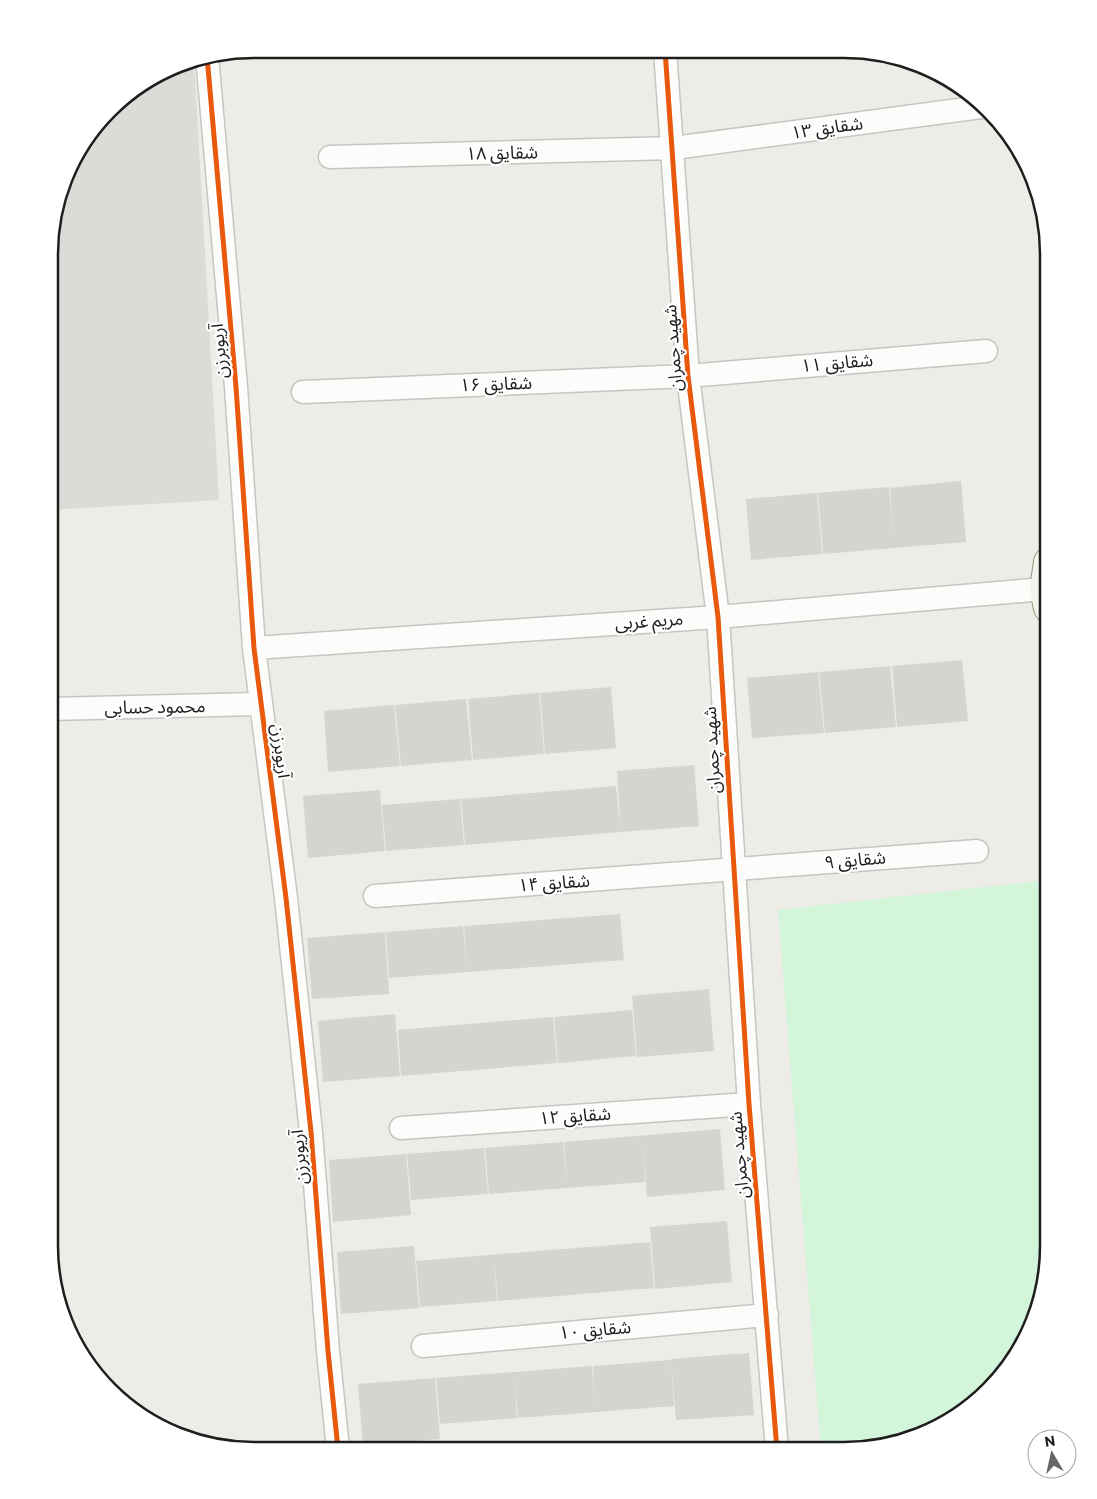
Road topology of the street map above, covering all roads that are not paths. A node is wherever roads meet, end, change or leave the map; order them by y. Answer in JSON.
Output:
{"nodes":[{"id":1,"x":667,"y":58,"type":"edge"},
{"id":2,"x":208,"y":63,"type":"edge"},
{"id":3,"x":975,"y":108,"type":"edge"},
{"id":4,"x":674,"y":148,"type":"junction"},
{"id":5,"x":330,"y":157,"type":"dead end"},
{"id":6,"x":986,"y":351,"type":"dead end"},
{"id":7,"x":688,"y":376,"type":"junction"},
{"id":8,"x":304,"y":392,"type":"dead end"},
{"id":9,"x":1040,"y":599,"type":"edge"},
{"id":10,"x":718,"y":616,"type":"junction"},
{"id":11,"x":254,"y":648,"type":"junction"},
{"id":12,"x":261,"y":704,"type":"junction"},
{"id":13,"x":58,"y":709,"type":"edge"},
{"id":14,"x":977,"y":851,"type":"dead end"},
{"id":15,"x":733,"y":870,"type":"junction"},
{"id":16,"x":375,"y":896,"type":"dead end"},
{"id":17,"x":749,"y":1104,"type":"junction"},
{"id":18,"x":401,"y":1128,"type":"dead end"},
{"id":19,"x":767,"y":1314,"type":"junction"},
{"id":20,"x":422,"y":1346,"type":"dead end"},
{"id":21,"x":337,"y":1442,"type":"edge"},
{"id":22,"x":776,"y":1442,"type":"edge"}],
"edges":[{"from":1,"to":4,"type":"street","name":"شهید چمران"},
{"from":2,"to":11,"type":"street","name":"آریوبرزن"},
{"from":3,"to":4,"type":"street","name":"شقایق ۱۳"},
{"from":4,"to":5,"type":"street","name":"شقایق ۱۸"},
{"from":4,"to":7,"type":"street","name":"شهید چمران"},
{"from":6,"to":7,"type":"street","name":"شقایق ۱۱"},
{"from":7,"to":8,"type":"street","name":"شقایق ۱۶"},
{"from":7,"to":10,"type":"street","name":"شهید چمران"},
{"from":9,"to":10,"type":"street","name":"مریم غربی"},
{"from":10,"to":11,"type":"street","name":"مریم غربی"},
{"from":10,"to":15,"type":"street","name":"شهید چمران"},
{"from":11,"to":12,"type":"street","name":"آریوبرزن"},
{"from":12,"to":13,"type":"street","name":"محمود حسابی"},
{"from":12,"to":21,"type":"street","name":"آریوبرزن"},
{"from":14,"to":15,"type":"street","name":"شقایق ۹"},
{"from":15,"to":16,"type":"street","name":"شقایق ۱۴"},
{"from":15,"to":17,"type":"street","name":"شهید چمران"},
{"from":17,"to":18,"type":"street","name":"شقایق ۱۲"},
{"from":17,"to":19,"type":"street","name":"شهید چمران"},
{"from":19,"to":20,"type":"street","name":"شقایق ۱۰"},
{"from":19,"to":22,"type":"street","name":"شهید چمران"}]}
